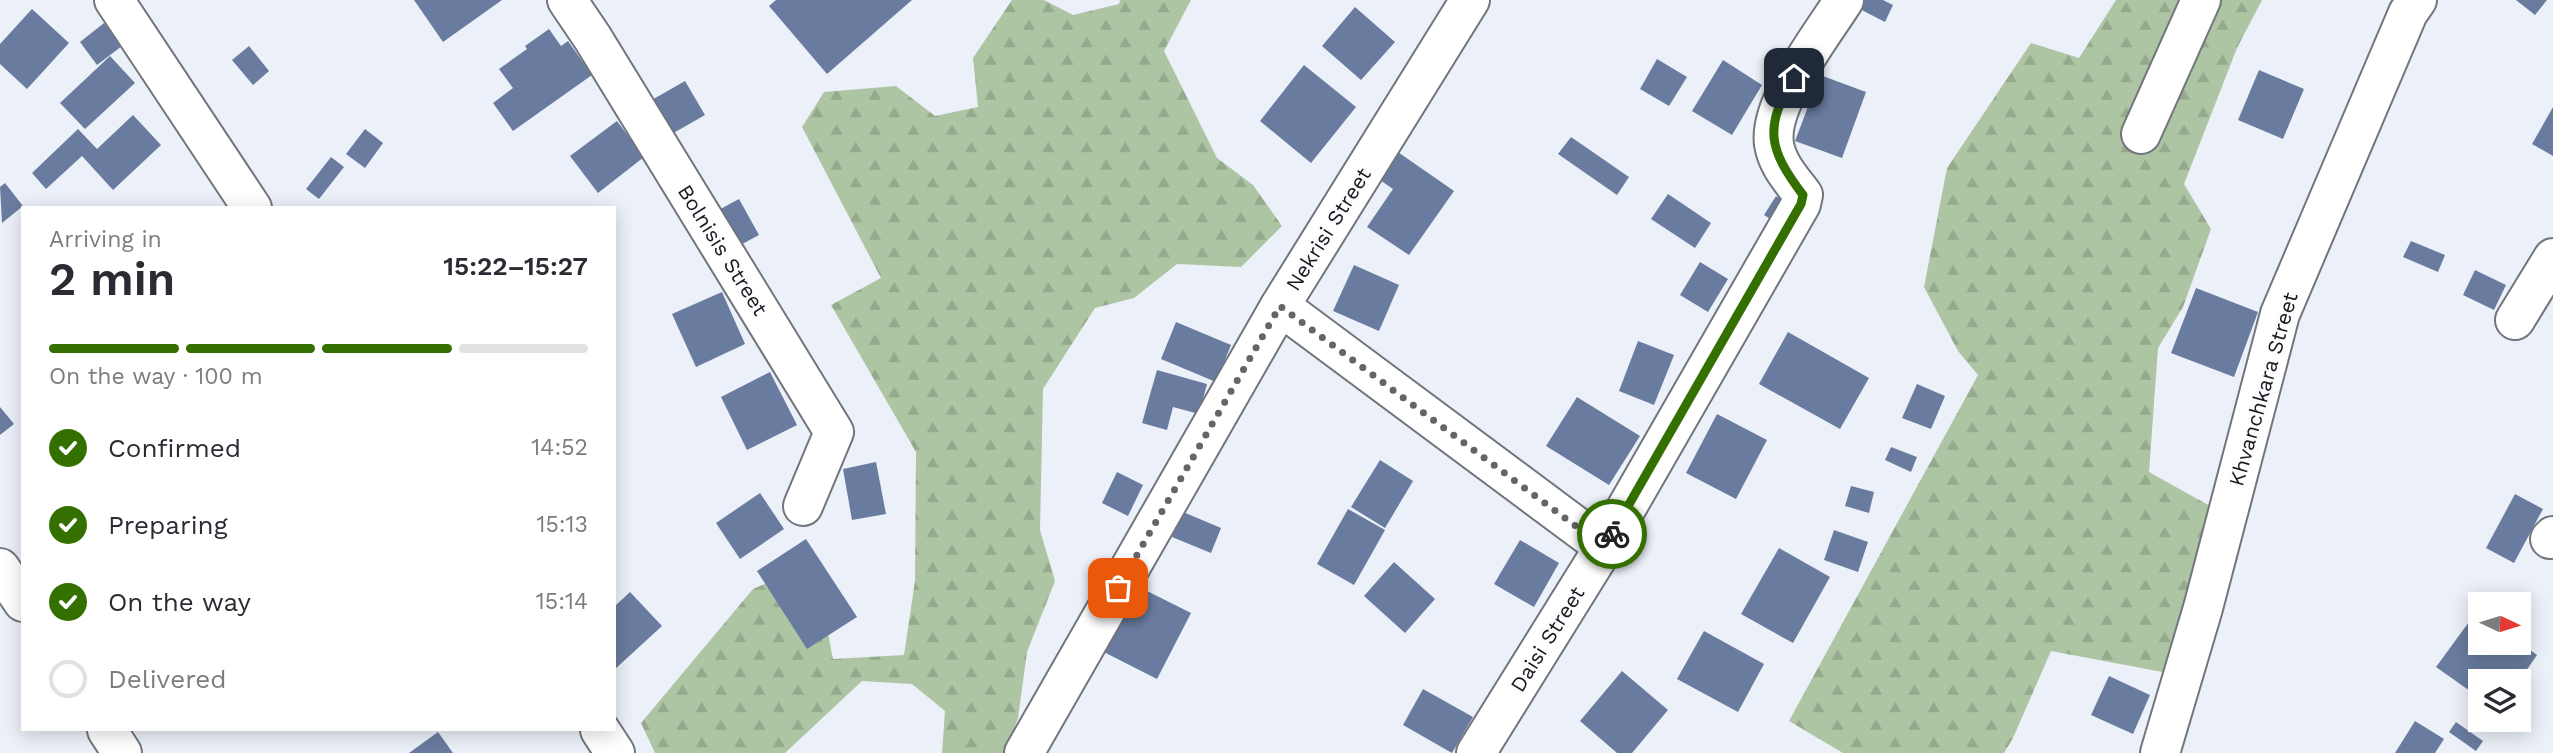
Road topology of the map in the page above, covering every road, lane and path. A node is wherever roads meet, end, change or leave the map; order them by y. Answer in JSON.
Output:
{"nodes":[{"id":1,"x":114,"y":0,"type":"edge"},
{"id":2,"x":567,"y":0,"type":"edge"},
{"id":3,"x":1470,"y":0,"type":"edge"},
{"id":4,"x":1844,"y":0,"type":"edge"},
{"id":5,"x":2200,"y":0,"type":"edge"},
{"id":6,"x":2417,"y":0,"type":"edge"},
{"id":7,"x":2140,"y":134,"type":"dead end"},
{"id":8,"x":251,"y":206,"type":"edge"},
{"id":9,"x":2553,"y":258,"type":"edge"},
{"id":10,"x":1280,"y":306,"type":"junction"},
{"id":11,"x":2515,"y":320,"type":"dead end"},
{"id":12,"x":803,"y":506,"type":"dead end"},
{"id":13,"x":1604,"y":547,"type":"junction"},
{"id":14,"x":0,"y":568,"type":"edge"},
{"id":15,"x":21,"y":599,"type":"edge"},
{"id":16,"x":108,"y":731,"type":"edge"},
{"id":17,"x":601,"y":731,"type":"edge"},
{"id":18,"x":122,"y":753,"type":"edge"},
{"id":19,"x":615,"y":753,"type":"edge"},
{"id":20,"x":1024,"y":753,"type":"edge"},
{"id":21,"x":1476,"y":753,"type":"edge"},
{"id":22,"x":2160,"y":753,"type":"edge"}],
"edges":[{"from":1,"to":8,"type":"street"},
{"from":2,"to":12,"type":"street","name":"Bolnisis Street"},
{"from":3,"to":10,"type":"street","name":"Nekrisi Street"},
{"from":4,"to":13,"type":"street","name":"Daisi Street"},
{"from":5,"to":7,"type":"street"},
{"from":6,"to":22,"type":"street","name":"Khvanchkara Street"},
{"from":9,"to":11,"type":"street"},
{"from":10,"to":13,"type":"street"},
{"from":10,"to":20,"type":"street","name":"Nekrisi Street"},
{"from":13,"to":21,"type":"street","name":"Daisi Street"},
{"from":14,"to":15,"type":"street"},
{"from":16,"to":18,"type":"street"},
{"from":17,"to":19,"type":"street"}]}
